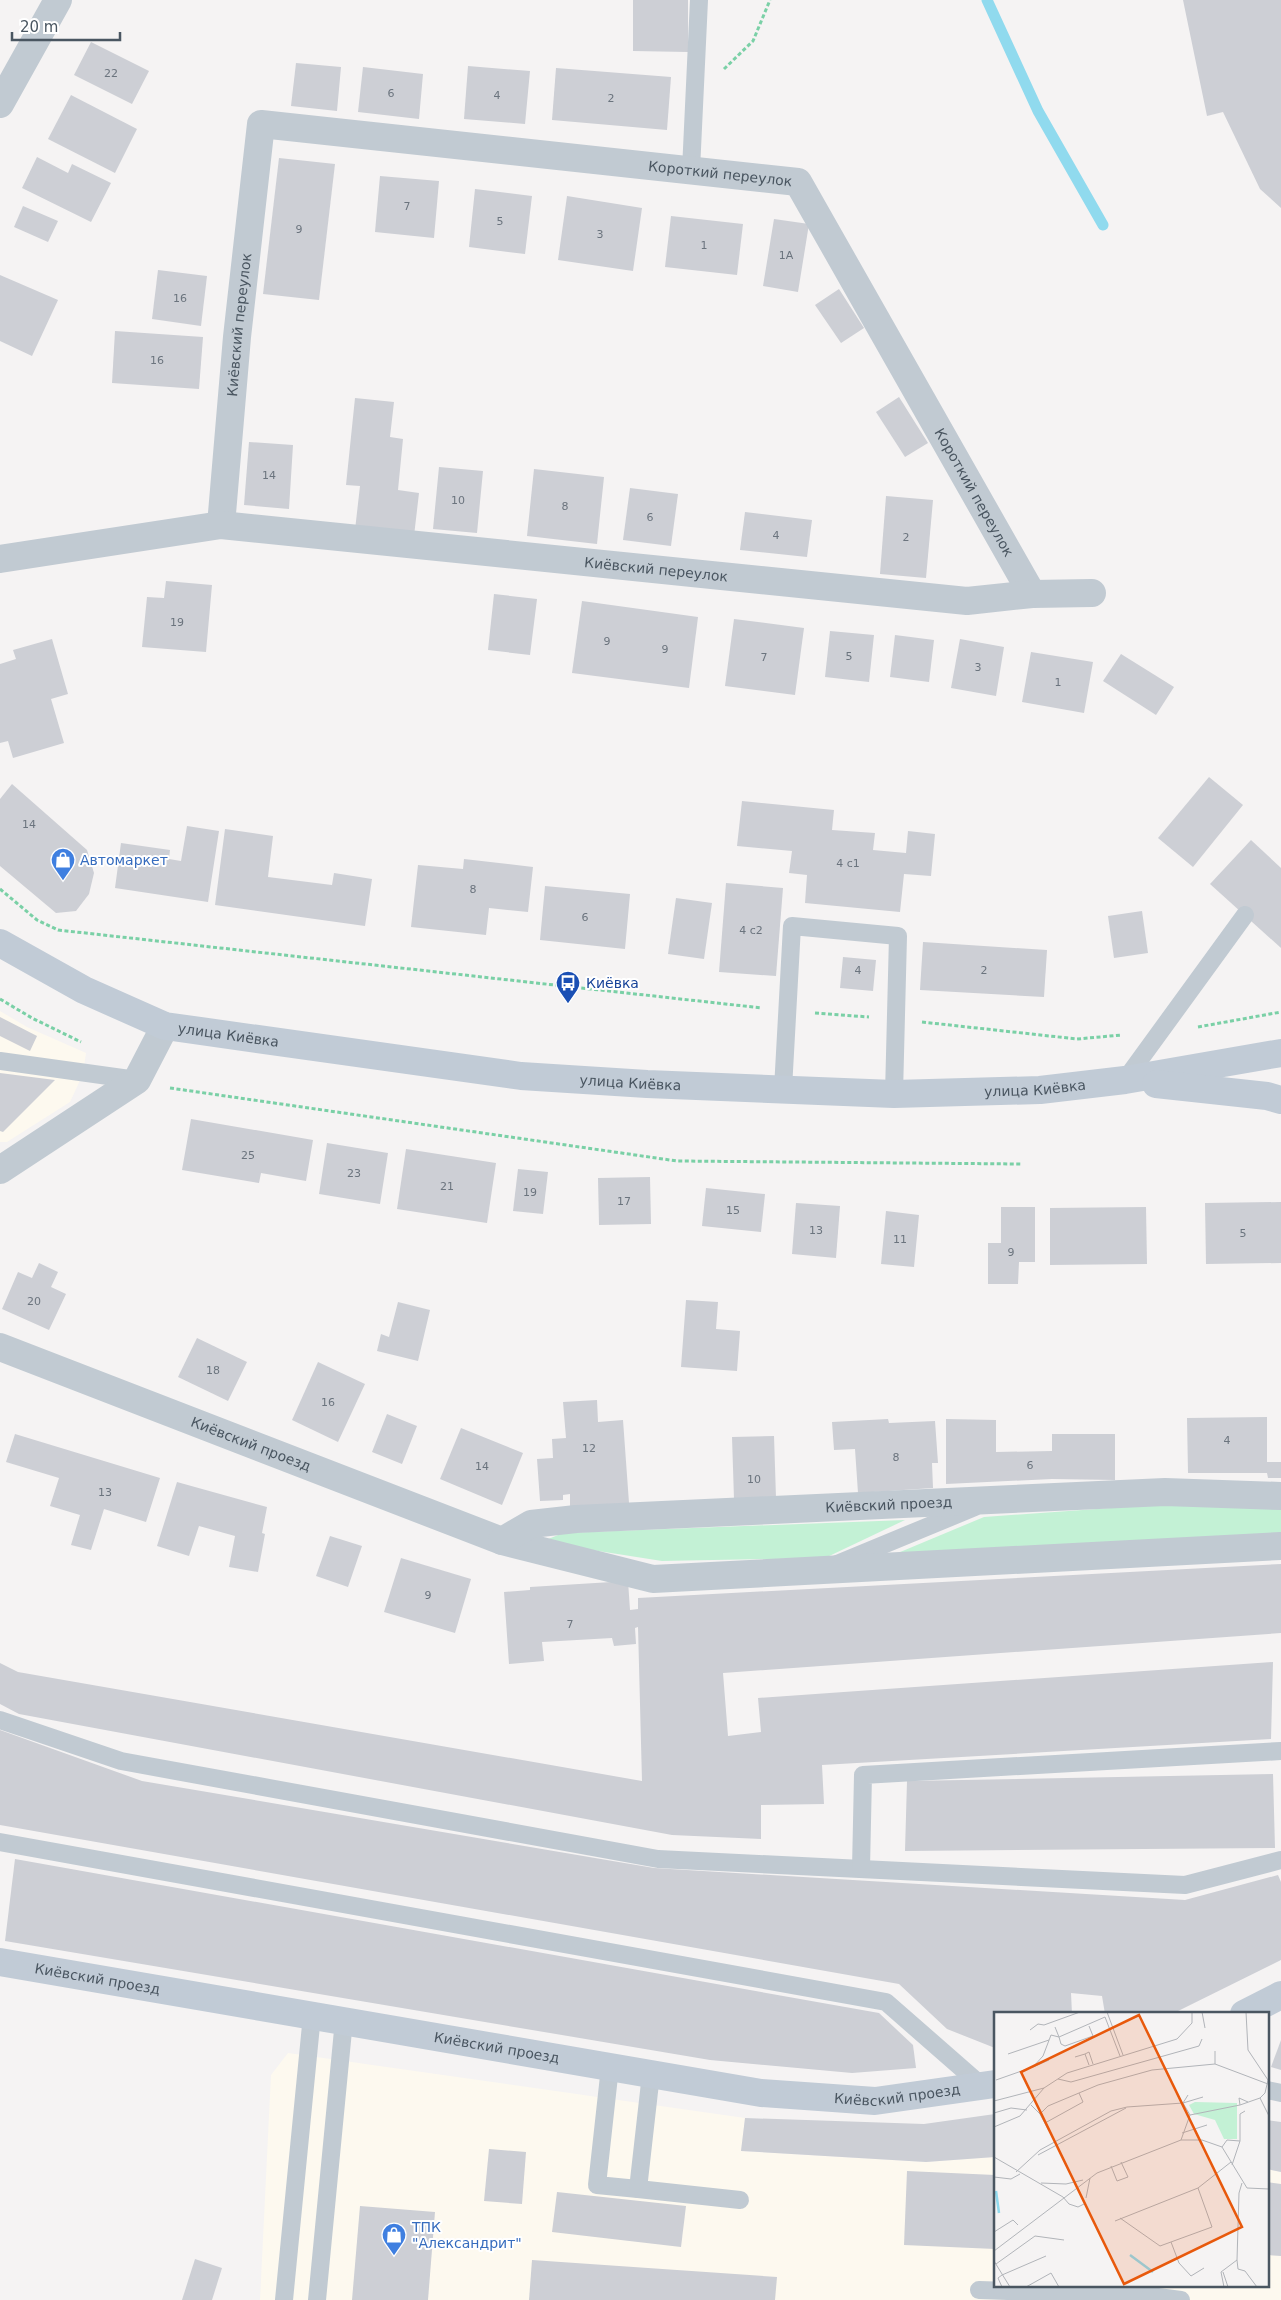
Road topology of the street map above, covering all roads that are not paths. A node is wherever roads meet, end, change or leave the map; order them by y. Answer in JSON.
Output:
{"nodes":[{"id":1,"x":58,"y":0,"type":"edge"},
{"id":2,"x":699,"y":0,"type":"edge"},
{"id":3,"x":0,"y":104,"type":"edge"},
{"id":4,"x":261,"y":124,"type":"joint"},
{"id":5,"x":691,"y":170,"type":"junction"},
{"id":6,"x":221,"y":525,"type":"junction"},
{"id":7,"x":0,"y":559,"type":"edge"},
{"id":8,"x":1092,"y":593,"type":"dead end"},
{"id":9,"x":1032,"y":594,"type":"junction"},
{"id":10,"x":1245,"y":915,"type":"dead end"},
{"id":11,"x":0,"y":943,"type":"edge"},
{"id":12,"x":165,"y":1026,"type":"junction"},
{"id":13,"x":1281,"y":1053,"type":"edge"},
{"id":14,"x":0,"y":1061,"type":"edge"},
{"id":15,"x":137,"y":1080,"type":"junction"},
{"id":16,"x":1125,"y":1080,"type":"junction"},
{"id":17,"x":783,"y":1090,"type":"junction"},
{"id":18,"x":894,"y":1094,"type":"junction"},
{"id":19,"x":1281,"y":1100,"type":"edge"},
{"id":20,"x":0,"y":1170,"type":"edge"},
{"id":21,"x":0,"y":1347,"type":"edge"},
{"id":22,"x":1281,"y":1496,"type":"edge"},
{"id":23,"x":992,"y":1500,"type":"junction"},
{"id":24,"x":502,"y":1541,"type":"junction"},
{"id":25,"x":1281,"y":1546,"type":"edge"},
{"id":26,"x":817,"y":1572,"type":"junction"},
{"id":27,"x":0,"y":1720,"type":"edge"},
{"id":28,"x":1281,"y":1751,"type":"edge"},
{"id":29,"x":0,"y":1842,"type":"edge"},
{"id":30,"x":1281,"y":1860,"type":"edge"},
{"id":31,"x":861,"y":1869,"type":"junction"},
{"id":32,"x":0,"y":1962,"type":"edge"},
{"id":33,"x":1281,"y":1994,"type":"edge"},
{"id":34,"x":1248,"y":2012,"type":"edge"},
{"id":35,"x":312,"y":2015,"type":"junction"},
{"id":36,"x":344,"y":2020,"type":"junction"},
{"id":37,"x":610,"y":2067,"type":"junction"},
{"id":38,"x":651,"y":2074,"type":"junction"},
{"id":39,"x":988,"y":2085,"type":"edge"},
{"id":40,"x":1268,"y":2090,"type":"edge"},
{"id":41,"x":1281,"y":2093,"type":"edge"},
{"id":42,"x":638,"y":2189,"type":"junction"},
{"id":43,"x":740,"y":2200,"type":"dead end"},
{"id":44,"x":979,"y":2290,"type":"dead end"},
{"id":45,"x":1145,"y":2298,"type":"edge"},
{"id":46,"x":284,"y":2300,"type":"edge"},
{"id":47,"x":317,"y":2300,"type":"edge"},
{"id":48,"x":1180,"y":2300,"type":"edge"}],
"edges":[{"from":1,"to":3,"type":"street"},
{"from":2,"to":5,"type":"lane"},
{"from":4,"to":5,"type":"street","name":"Короткий переулок"},
{"from":4,"to":6,"type":"street","name":"Киёвский переулок"},
{"from":5,"to":9,"type":"street","name":"Короткий переулок"},
{"from":6,"to":7,"type":"street","name":"Киёвский переулок"},
{"from":6,"to":9,"type":"street","name":"Киёвский переулок"},
{"from":8,"to":9,"type":"street","name":"Киёвский переулок"},
{"from":10,"to":16,"type":"lane"},
{"from":11,"to":12,"type":"main road","name":"улица Киёвка"},
{"from":12,"to":15,"type":"street"},
{"from":12,"to":17,"type":"main road","name":"улица Киёвка"},
{"from":13,"to":16,"type":"main road","name":"улица Киёвка"},
{"from":14,"to":15,"type":"lane"},
{"from":15,"to":20,"type":"street"},
{"from":16,"to":18,"type":"main road","name":"улица Киёвка"},
{"from":16,"to":19,"type":"main road"},
{"from":17,"to":18,"type":"main road","name":"улица Киёвка"},
{"from":17,"to":18,"type":"lane"},
{"from":21,"to":24,"type":"street","name":"Киёвский проезд"},
{"from":22,"to":23,"type":"street","name":"Киёвский проезд"},
{"from":23,"to":24,"type":"street","name":"Киёвский проезд"},
{"from":23,"to":26,"type":"lane"},
{"from":24,"to":26,"type":"street","name":"Киёвский проезд"},
{"from":25,"to":26,"type":"street","name":"Киёвский проезд"},
{"from":27,"to":31,"type":"lane"},
{"from":28,"to":31,"type":"lane"},
{"from":29,"to":39,"type":"lane"},
{"from":30,"to":31,"type":"lane"},
{"from":32,"to":35,"type":"main road","name":"Киёвский проезд"},
{"from":33,"to":34,"type":"main road"},
{"from":35,"to":36,"type":"main road","name":"Киёвский проезд"},
{"from":35,"to":46,"type":"lane"},
{"from":36,"to":37,"type":"main road","name":"Киёвский проезд"},
{"from":36,"to":47,"type":"lane"},
{"from":37,"to":38,"type":"main road","name":"Киёвский проезд"},
{"from":37,"to":42,"type":"lane"},
{"from":38,"to":39,"type":"main road","name":"Киёвский проезд"},
{"from":38,"to":42,"type":"lane"},
{"from":40,"to":41,"type":"lane"},
{"from":42,"to":43,"type":"lane"},
{"from":44,"to":45,"type":"lane"},
{"from":45,"to":48,"type":"lane"}]}
